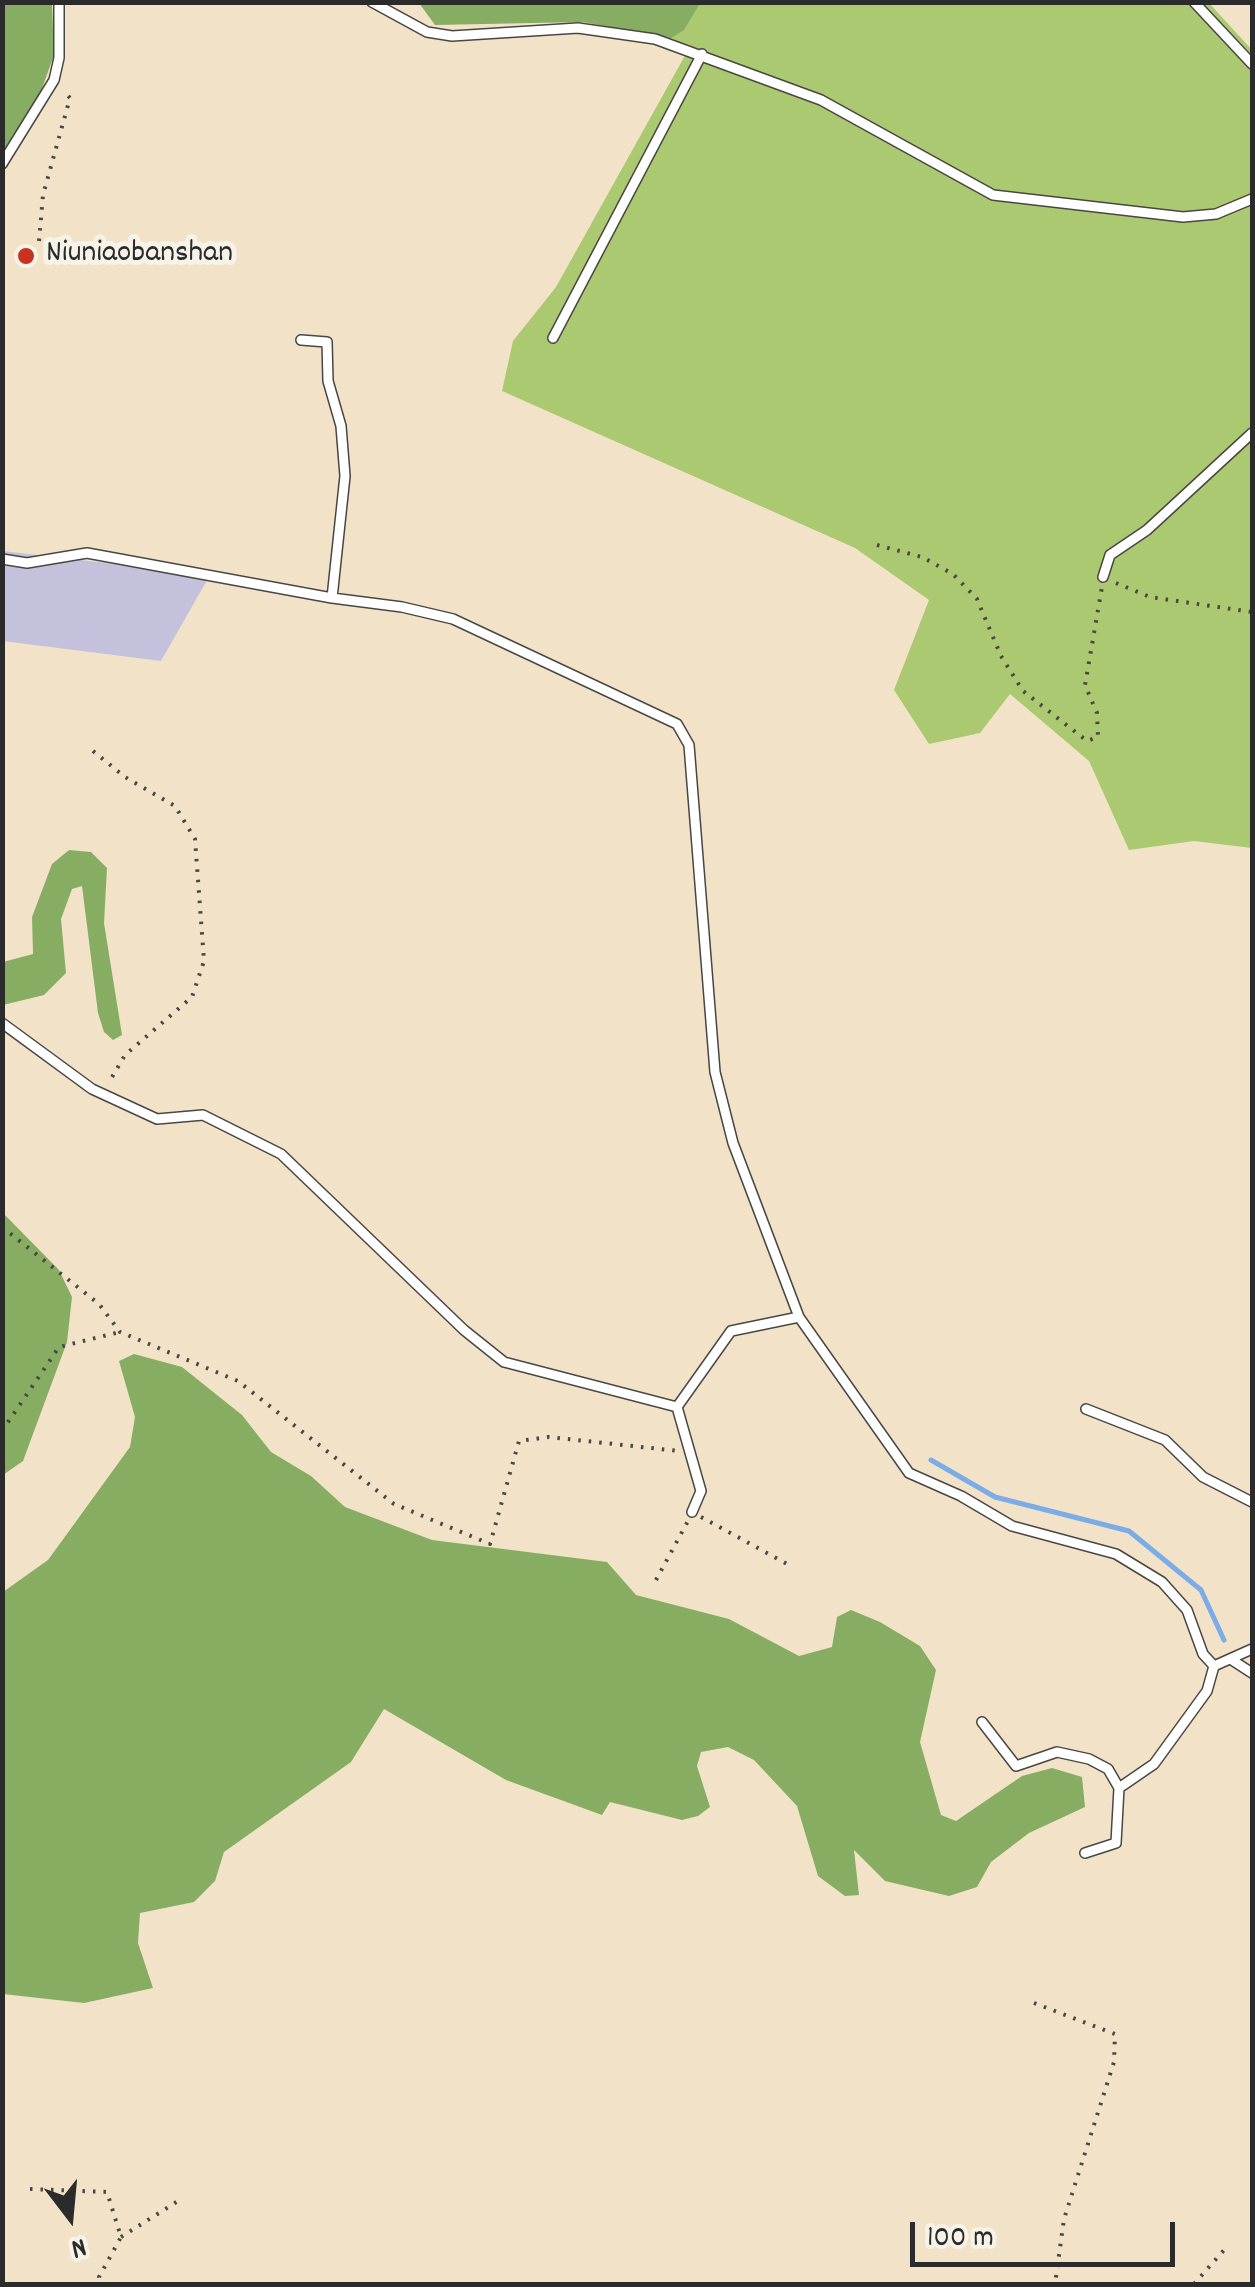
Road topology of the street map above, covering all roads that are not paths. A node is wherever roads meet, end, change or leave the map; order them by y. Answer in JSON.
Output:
{"nodes":[{"id":1,"x":59,"y":2,"type":"edge"},
{"id":2,"x":372,"y":2,"type":"edge"},
{"id":3,"x":1194,"y":2,"type":"edge"},
{"id":4,"x":702,"y":54,"type":"junction"},
{"id":5,"x":1252,"y":64,"type":"edge"},
{"id":6,"x":2,"y":164,"type":"edge"},
{"id":7,"x":1252,"y":200,"type":"edge"},
{"id":8,"x":554,"y":338,"type":"dead end"},
{"id":9,"x":302,"y":340,"type":"dead end"},
{"id":10,"x":1252,"y":434,"type":"edge"},
{"id":11,"x":2,"y":559,"type":"edge"},
{"id":12,"x":1103,"y":577,"type":"road end"},
{"id":13,"x":332,"y":598,"type":"junction"},
{"id":14,"x":2,"y":1023,"type":"edge"},
{"id":15,"x":799,"y":1317,"type":"junction"},
{"id":16,"x":677,"y":1408,"type":"junction"},
{"id":17,"x":1086,"y":1408,"type":"dead end"},
{"id":18,"x":1252,"y":1502,"type":"edge"},
{"id":19,"x":692,"y":1512,"type":"road end"},
{"id":20,"x":1252,"y":1649,"type":"edge"},
{"id":21,"x":1232,"y":1660,"type":"junction"},
{"id":22,"x":1214,"y":1666,"type":"junction"},
{"id":23,"x":1252,"y":1673,"type":"edge"},
{"id":24,"x":982,"y":1722,"type":"dead end"},
{"id":25,"x":1119,"y":1788,"type":"junction"},
{"id":26,"x":1085,"y":1853,"type":"dead end"}],
"edges":[{"from":1,"to":6,"type":"lane"},
{"from":2,"to":4,"type":"lane"},
{"from":3,"to":5,"type":"lane"},
{"from":4,"to":7,"type":"lane"},
{"from":4,"to":8,"type":"lane"},
{"from":9,"to":13,"type":"lane"},
{"from":10,"to":12,"type":"lane"},
{"from":11,"to":13,"type":"lane"},
{"from":13,"to":15,"type":"lane"},
{"from":14,"to":16,"type":"lane"},
{"from":15,"to":16,"type":"lane"},
{"from":15,"to":22,"type":"lane"},
{"from":16,"to":19,"type":"lane"},
{"from":17,"to":18,"type":"lane"},
{"from":20,"to":21,"type":"lane"},
{"from":21,"to":22,"type":"lane"},
{"from":21,"to":23,"type":"lane"},
{"from":22,"to":25,"type":"lane"},
{"from":24,"to":25,"type":"lane"},
{"from":25,"to":26,"type":"lane"}]}
